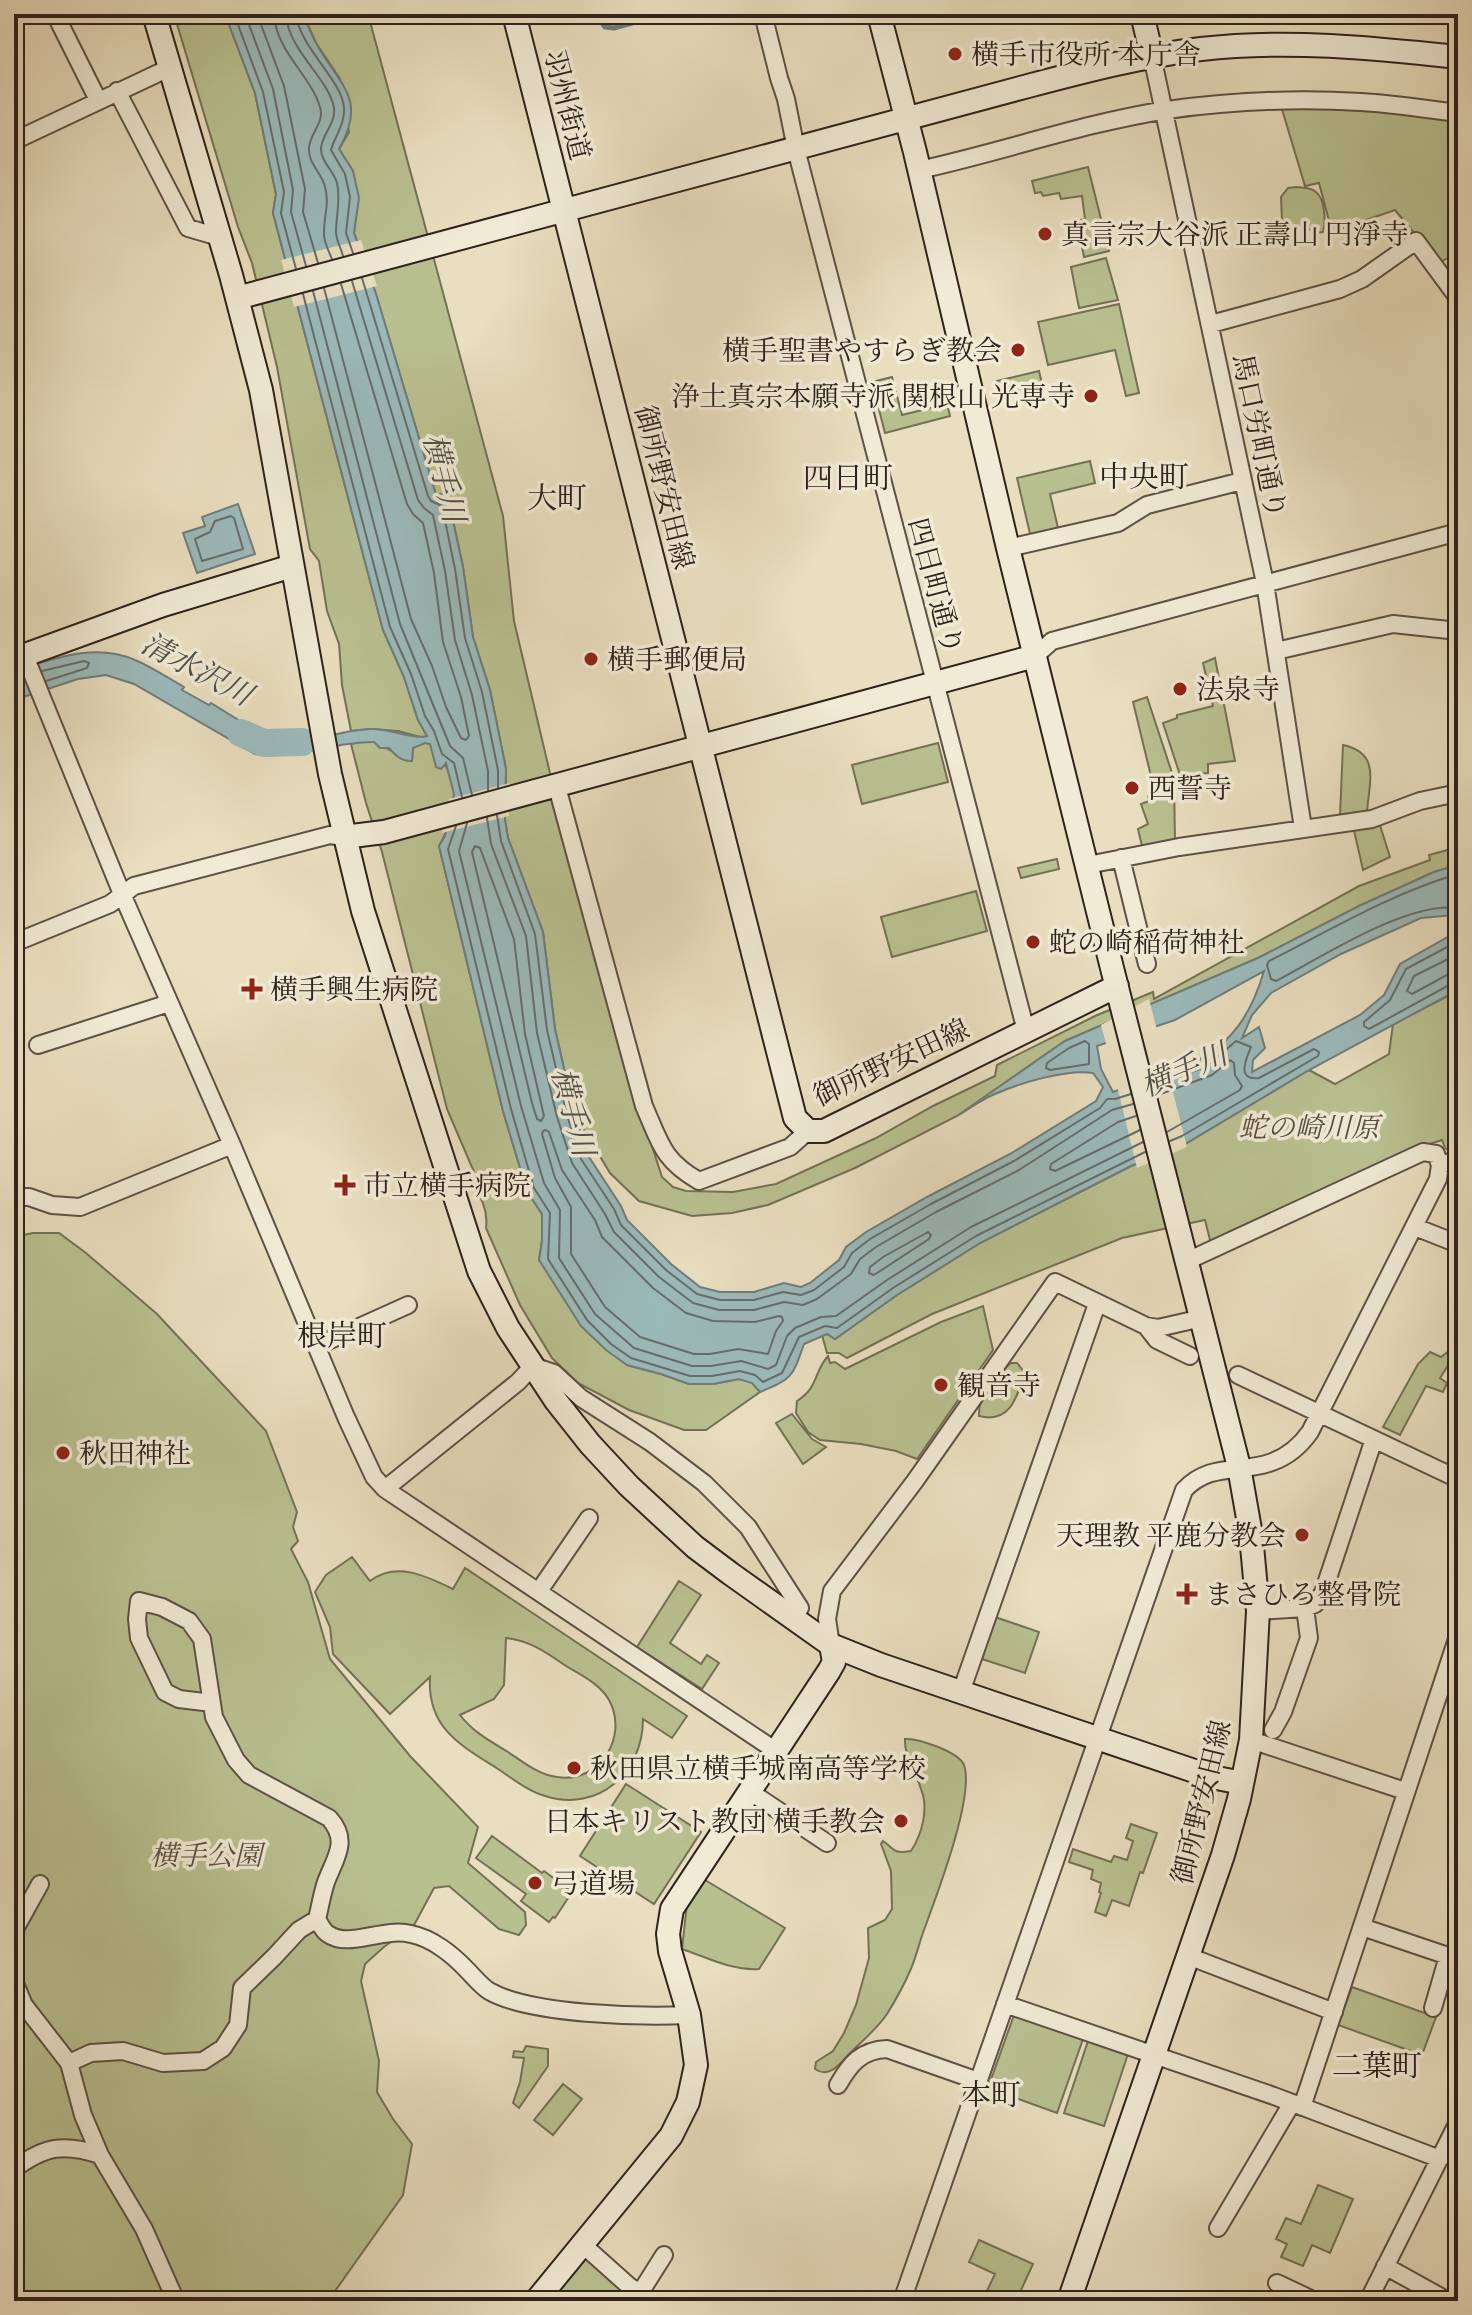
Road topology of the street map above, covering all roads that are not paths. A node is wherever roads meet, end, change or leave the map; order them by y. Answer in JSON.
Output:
{"nodes":[{"id":1,"x":55,"y":14,"type":"edge"},
{"id":2,"x":154,"y":14,"type":"edge"},
{"id":3,"x":514,"y":14,"type":"edge"},
{"id":4,"x":763,"y":14,"type":"edge"},
{"id":5,"x":879,"y":14,"type":"edge"},
{"id":6,"x":1142,"y":14,"type":"edge"},
{"id":7,"x":1152,"y":56,"type":"junction"},
{"id":8,"x":1458,"y":57,"type":"edge"},
{"id":9,"x":169,"y":68,"type":"junction"},
{"id":10,"x":117,"y":91,"type":"junction"},
{"id":11,"x":98,"y":100,"type":"junction"},
{"id":12,"x":1164,"y":111,"type":"junction"},
{"id":13,"x":1458,"y":113,"type":"edge"},
{"id":14,"x":905,"y":120,"type":"junction"},
{"id":15,"x":14,"y":141,"type":"edge"},
{"id":16,"x":796,"y":149,"type":"junction"},
{"id":17,"x":919,"y":170,"type":"junction"},
{"id":18,"x":564,"y":211,"type":"junction"},
{"id":19,"x":219,"y":237,"type":"junction"},
{"id":20,"x":237,"y":298,"type":"junction"},
{"id":21,"x":1458,"y":298,"type":"edge"},
{"id":22,"x":1211,"y":324,"type":"junction"},
{"id":23,"x":1242,"y":481,"type":"junction"},
{"id":24,"x":1458,"y":532,"type":"edge"},
{"id":25,"x":1008,"y":548,"type":"junction"},
{"id":26,"x":292,"y":566,"type":"junction"},
{"id":27,"x":1265,"y":583,"type":"junction"},
{"id":28,"x":1458,"y":631,"type":"edge"},
{"id":29,"x":1276,"y":651,"type":"junction"},
{"id":30,"x":1035,"y":656,"type":"junction"},
{"id":31,"x":22,"y":660,"type":"edge"},
{"id":32,"x":935,"y":684,"type":"junction"},
{"id":33,"x":700,"y":748,"type":"junction"},
{"id":34,"x":557,"y":787,"type":"junction"},
{"id":35,"x":1458,"y":793,"type":"edge"},
{"id":36,"x":1303,"y":828,"type":"junction"},
{"id":37,"x":344,"y":837,"type":"junction"},
{"id":38,"x":1121,"y":858,"type":"junction"},
{"id":39,"x":1088,"y":865,"type":"junction"},
{"id":40,"x":122,"y":894,"type":"junction"},
{"id":41,"x":14,"y":943,"type":"edge"},
{"id":42,"x":1147,"y":964,"type":"dead end"},
{"id":43,"x":1117,"y":986,"type":"junction"},
{"id":44,"x":169,"y":1003,"type":"junction"},
{"id":45,"x":1026,"y":1031,"type":"junction"},
{"id":46,"x":38,"y":1045,"type":"dead end"},
{"id":47,"x":808,"y":1131,"type":"junction"},
{"id":48,"x":232,"y":1145,"type":"junction"},
{"id":49,"x":1458,"y":1160,"type":"edge"},
{"id":50,"x":1440,"y":1165,"type":"junction"},
{"id":51,"x":14,"y":1197,"type":"edge"},
{"id":52,"x":1415,"y":1227,"type":"junction"},
{"id":53,"x":1458,"y":1244,"type":"edge"},
{"id":54,"x":1187,"y":1261,"type":"junction"},
{"id":55,"x":1097,"y":1304,"type":"junction"},
{"id":56,"x":408,"y":1305,"type":"dead end"},
{"id":57,"x":1202,"y":1318,"type":"junction"},
{"id":58,"x":1146,"y":1326,"type":"junction"},
{"id":59,"x":317,"y":1346,"type":"junction"},
{"id":60,"x":1190,"y":1356,"type":"dead end"},
{"id":61,"x":533,"y":1366,"type":"junction"},
{"id":62,"x":1238,"y":1375,"type":"dead end"},
{"id":63,"x":1321,"y":1414,"type":"junction"},
{"id":64,"x":1374,"y":1439,"type":"junction"},
{"id":65,"x":1239,"y":1467,"type":"junction"},
{"id":66,"x":1458,"y":1479,"type":"edge"},
{"id":67,"x":385,"y":1489,"type":"junction"},
{"id":68,"x":589,"y":1518,"type":"dead end"},
{"id":69,"x":539,"y":1591,"type":"junction"},
{"id":70,"x":800,"y":1608,"type":"dead end"},
{"id":71,"x":1305,"y":1608,"type":"junction"},
{"id":72,"x":1258,"y":1611,"type":"junction"},
{"id":73,"x":1458,"y":1636,"type":"edge"},
{"id":74,"x":831,"y":1645,"type":"junction"},
{"id":75,"x":1454,"y":1661,"type":"edge"},
{"id":76,"x":961,"y":1692,"type":"junction"},
{"id":77,"x":212,"y":1703,"type":"junction"},
{"id":78,"x":1273,"y":1730,"type":"dead end"},
{"id":79,"x":1098,"y":1738,"type":"junction"},
{"id":80,"x":1251,"y":1740,"type":"junction"},
{"id":81,"x":776,"y":1751,"type":"junction"},
{"id":82,"x":1242,"y":1783,"type":"junction"},
{"id":83,"x":749,"y":1791,"type":"junction"},
{"id":84,"x":1405,"y":1791,"type":"junction"},
{"id":85,"x":827,"y":1843,"type":"dead end"},
{"id":86,"x":40,"y":1884,"type":"dead end"},
{"id":87,"x":317,"y":1919,"type":"junction"},
{"id":88,"x":1362,"y":1927,"type":"junction"},
{"id":89,"x":14,"y":1931,"type":"edge"},
{"id":90,"x":1188,"y":1956,"type":"junction"},
{"id":91,"x":14,"y":1981,"type":"edge"},
{"id":92,"x":1005,"y":2004,"type":"junction"},
{"id":93,"x":1433,"y":2008,"type":"dead end"},
{"id":94,"x":1334,"y":2012,"type":"junction"},
{"id":95,"x":689,"y":2015,"type":"junction"},
{"id":96,"x":1154,"y":2055,"type":"junction"},
{"id":97,"x":69,"y":2063,"type":"junction"},
{"id":98,"x":978,"y":2081,"type":"junction"},
{"id":99,"x":838,"y":2085,"type":"dead end"},
{"id":100,"x":1297,"y":2105,"type":"junction"},
{"id":101,"x":1458,"y":2122,"type":"edge"},
{"id":102,"x":100,"y":2155,"type":"junction"},
{"id":103,"x":1447,"y":2155,"type":"edge"},
{"id":104,"x":14,"y":2169,"type":"edge"},
{"id":105,"x":1218,"y":2228,"type":"dead end"},
{"id":106,"x":582,"y":2244,"type":"junction"},
{"id":107,"x":664,"y":2255,"type":"dead end"},
{"id":108,"x":1385,"y":2266,"type":"junction"},
{"id":109,"x":1277,"y":2283,"type":"dead end"},
{"id":110,"x":646,"y":2297,"type":"edge"},
{"id":111,"x":1072,"y":2300,"type":"edge"},
{"id":112,"x":176,"y":2301,"type":"edge"},
{"id":113,"x":536,"y":2301,"type":"edge"},
{"id":114,"x":902,"y":2301,"type":"edge"},
{"id":115,"x":1315,"y":2301,"type":"edge"},
{"id":116,"x":1368,"y":2301,"type":"edge"},
{"id":117,"x":1448,"y":2301,"type":"edge"}],
"edges":[{"from":1,"to":11,"type":"street"},
{"from":2,"to":9,"type":"street"},
{"from":3,"to":18,"type":"street","name":"羽州街道"},
{"from":4,"to":16,"type":"street","name":"四日町通り"},
{"from":5,"to":14,"type":"street"},
{"from":6,"to":7,"type":"street"},
{"from":7,"to":8,"type":"street"},
{"from":7,"to":12,"type":"street","name":"馬口労町通り"},
{"from":7,"to":14,"type":"street"},
{"from":9,"to":10,"type":"street"},
{"from":9,"to":19,"type":"street"},
{"from":10,"to":11,"type":"street"},
{"from":10,"to":19,"type":"street"},
{"from":11,"to":15,"type":"street"},
{"from":12,"to":13,"type":"street"},
{"from":12,"to":17,"type":"street"},
{"from":12,"to":22,"type":"street","name":"馬口労町通り"},
{"from":14,"to":16,"type":"street"},
{"from":14,"to":17,"type":"street"},
{"from":16,"to":18,"type":"street"},
{"from":16,"to":32,"type":"street","name":"四日町通り"},
{"from":17,"to":25,"type":"street"},
{"from":18,"to":20,"type":"street"},
{"from":18,"to":33,"type":"street","name":"御所野安田線"},
{"from":19,"to":20,"type":"street"},
{"from":20,"to":26,"type":"street"},
{"from":21,"to":22,"type":"street"},
{"from":22,"to":23,"type":"street","name":"馬口労町通り"},
{"from":23,"to":25,"type":"street"},
{"from":23,"to":27,"type":"street","name":"馬口労町通り"},
{"from":24,"to":27,"type":"street"},
{"from":25,"to":30,"type":"street"},
{"from":26,"to":31,"type":"street"},
{"from":26,"to":37,"type":"street"},
{"from":27,"to":29,"type":"street","name":"馬口労町通り"},
{"from":27,"to":30,"type":"street"},
{"from":28,"to":29,"type":"street"},
{"from":29,"to":36,"type":"street","name":"馬口労町通り"},
{"from":30,"to":32,"type":"street"},
{"from":30,"to":39,"type":"street"},
{"from":31,"to":40,"type":"street"},
{"from":32,"to":33,"type":"street"},
{"from":32,"to":45,"type":"street","name":"四日町通り"},
{"from":33,"to":34,"type":"street"},
{"from":33,"to":47,"type":"street","name":"御所野安田線"},
{"from":34,"to":37,"type":"street"},
{"from":34,"to":47,"type":"street"},
{"from":35,"to":36,"type":"street"},
{"from":36,"to":38,"type":"street"},
{"from":37,"to":40,"type":"street"},
{"from":37,"to":61,"type":"street"},
{"from":38,"to":39,"type":"street"},
{"from":38,"to":42,"type":"street"},
{"from":39,"to":43,"type":"street"},
{"from":40,"to":41,"type":"street"},
{"from":40,"to":44,"type":"street"},
{"from":43,"to":45,"type":"street","name":"御所野安田線"},
{"from":43,"to":54,"type":"street","name":"御所野安田線"},
{"from":44,"to":46,"type":"street"},
{"from":44,"to":48,"type":"street"},
{"from":45,"to":47,"type":"street","name":"御所野安田線"},
{"from":48,"to":51,"type":"street"},
{"from":48,"to":59,"type":"street"},
{"from":49,"to":50,"type":"street"},
{"from":50,"to":52,"type":"street"},
{"from":50,"to":54,"type":"street"},
{"from":52,"to":53,"type":"street"},
{"from":52,"to":63,"type":"street"},
{"from":54,"to":57,"type":"street","name":"御所野安田線"},
{"from":55,"to":58,"type":"street"},
{"from":55,"to":74,"type":"street"},
{"from":55,"to":76,"type":"street"},
{"from":56,"to":59,"type":"street"},
{"from":57,"to":58,"type":"street"},
{"from":57,"to":65,"type":"street","name":"御所野安田線"},
{"from":58,"to":60,"type":"street"},
{"from":59,"to":67,"type":"street"},
{"from":61,"to":67,"type":"street"},
{"from":61,"to":70,"type":"street"},
{"from":61,"to":74,"type":"street"},
{"from":62,"to":63,"type":"street"},
{"from":63,"to":64,"type":"street"},
{"from":63,"to":65,"type":"street"},
{"from":64,"to":66,"type":"street"},
{"from":64,"to":71,"type":"street"},
{"from":65,"to":72,"type":"street","name":"御所野安田線"},
{"from":65,"to":79,"type":"street"},
{"from":67,"to":69,"type":"street"},
{"from":68,"to":69,"type":"street"},
{"from":69,"to":81,"type":"street"},
{"from":71,"to":72,"type":"street"},
{"from":71,"to":78,"type":"street"},
{"from":72,"to":80,"type":"street","name":"御所野安田線"},
{"from":73,"to":75,"type":"street"},
{"from":74,"to":76,"type":"street"},
{"from":74,"to":81,"type":"street"},
{"from":75,"to":84,"type":"street"},
{"from":76,"to":79,"type":"street"},
{"from":77,"to":77,"type":"street"},
{"from":77,"to":87,"type":"street"},
{"from":79,"to":82,"type":"street"},
{"from":79,"to":92,"type":"street"},
{"from":80,"to":82,"type":"street","name":"御所野安田線"},
{"from":80,"to":84,"type":"street"},
{"from":81,"to":83,"type":"street"},
{"from":82,"to":90,"type":"street","name":"御所野安田線"},
{"from":83,"to":85,"type":"street"},
{"from":83,"to":95,"type":"street"},
{"from":84,"to":88,"type":"street"},
{"from":86,"to":89,"type":"street"},
{"from":87,"to":95,"type":"street"},
{"from":87,"to":97,"type":"street"},
{"from":88,"to":93,"type":"street"},
{"from":88,"to":94,"type":"street"},
{"from":90,"to":94,"type":"street"},
{"from":90,"to":96,"type":"street","name":"御所野安田線"},
{"from":91,"to":97,"type":"street"},
{"from":92,"to":96,"type":"street"},
{"from":92,"to":98,"type":"street"},
{"from":94,"to":100,"type":"street"},
{"from":95,"to":106,"type":"street"},
{"from":96,"to":100,"type":"street"},
{"from":96,"to":111,"type":"street","name":"御所野安田線"},
{"from":97,"to":102,"type":"street"},
{"from":98,"to":99,"type":"street"},
{"from":98,"to":114,"type":"street"},
{"from":100,"to":103,"type":"street"},
{"from":100,"to":105,"type":"street"},
{"from":101,"to":103,"type":"street"},
{"from":102,"to":104,"type":"street"},
{"from":102,"to":112,"type":"street"},
{"from":103,"to":108,"type":"street"},
{"from":106,"to":110,"type":"street"},
{"from":106,"to":113,"type":"street"},
{"from":107,"to":110,"type":"street"},
{"from":108,"to":116,"type":"street"},
{"from":108,"to":117,"type":"street"},
{"from":109,"to":115,"type":"street"}]}
